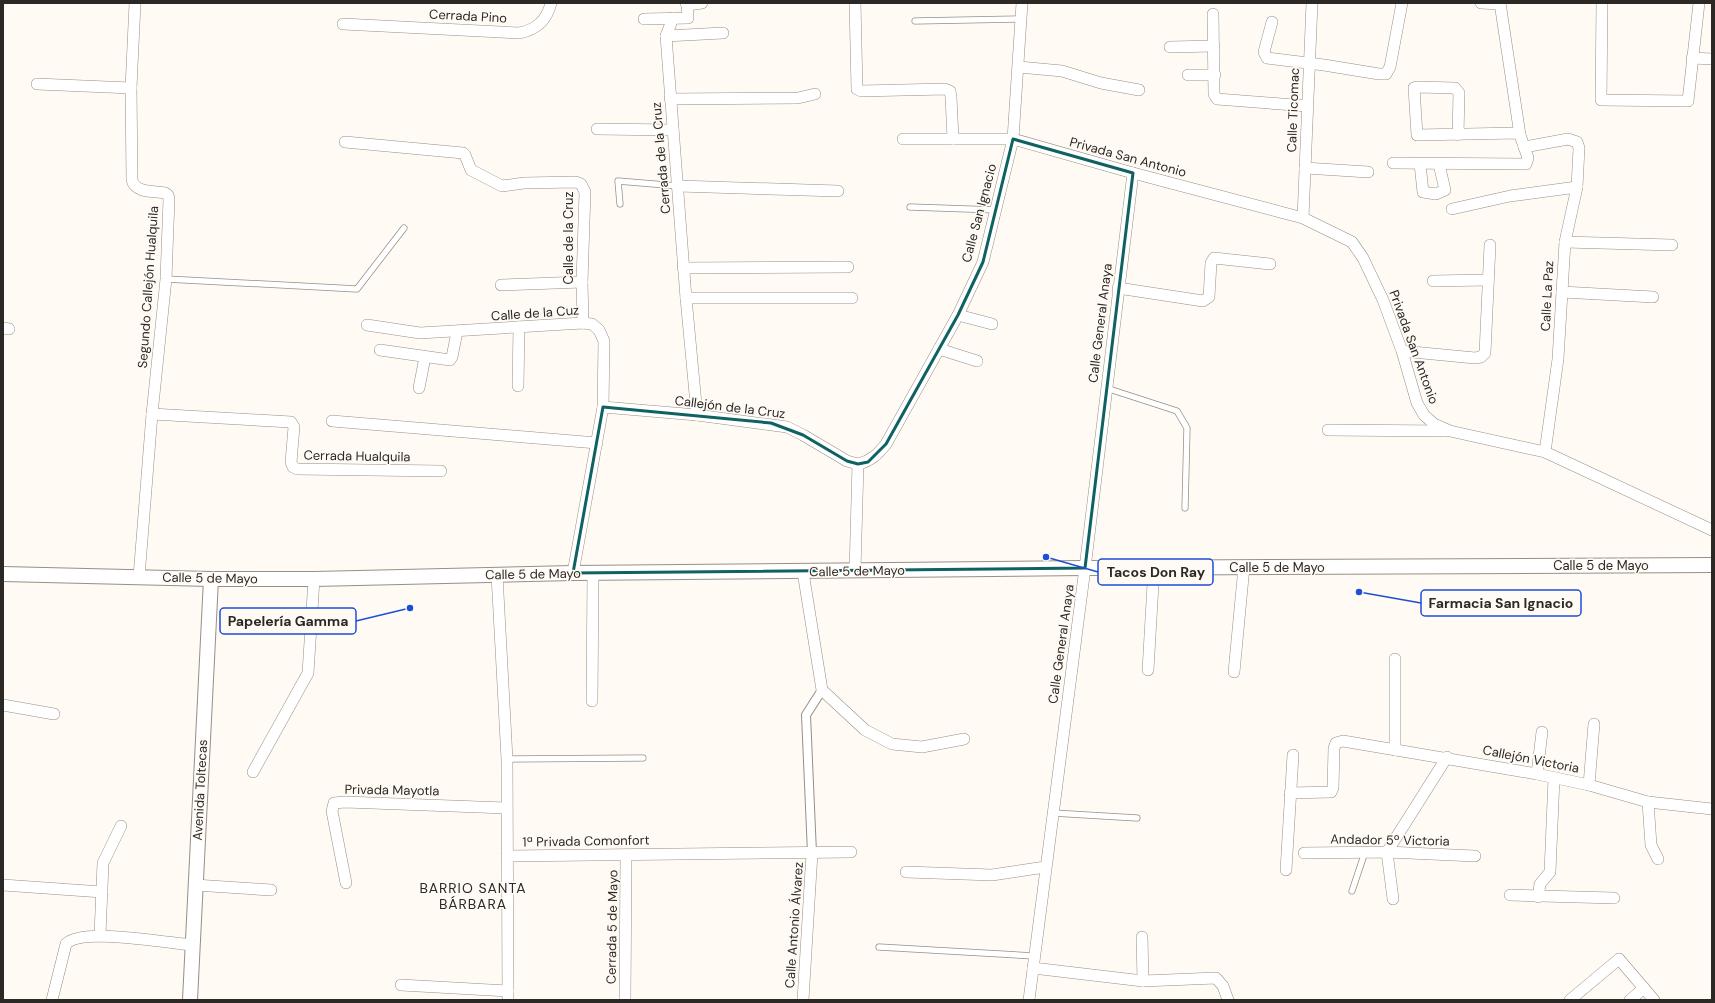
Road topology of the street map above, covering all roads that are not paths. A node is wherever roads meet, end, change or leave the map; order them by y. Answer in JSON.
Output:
{"nodes":[{"id":1,"x":135,"y":3,"type":"edge"},
{"id":2,"x":551,"y":3,"type":"edge"},
{"id":3,"x":702,"y":3,"type":"edge"},
{"id":4,"x":855,"y":3,"type":"edge"},
{"id":5,"x":1022,"y":3,"type":"edge"},
{"id":6,"x":1312,"y":3,"type":"edge"},
{"id":7,"x":1402,"y":3,"type":"edge"},
{"id":8,"x":1481,"y":3,"type":"edge"},
{"id":9,"x":1602,"y":3,"type":"edge"},
{"id":10,"x":1699,"y":3,"type":"edge"},
{"id":11,"x":686,"y":4,"type":"edge"},
{"id":12,"x":1500,"y":4,"type":"edge"},
{"id":13,"x":1213,"y":14,"type":"dead end"},
{"id":14,"x":673,"y":18,"type":"junction"},
{"id":15,"x":644,"y":19,"type":"dead end"},
{"id":16,"x":1021,"y":19,"type":"junction"},
{"id":17,"x":915,"y":21,"type":"dead end"},
{"id":18,"x":1272,"y":22,"type":"dead end"},
{"id":19,"x":343,"y":24,"type":"dead end"},
{"id":20,"x":723,"y":33,"type":"dead end"},
{"id":21,"x":666,"y":36,"type":"junction"},
{"id":22,"x":1214,"y":46,"type":"junction"},
{"id":23,"x":1170,"y":48,"type":"dead end"},
{"id":24,"x":1692,"y":58,"type":"junction"},
{"id":25,"x":1712,"y":59,"type":"edge"},
{"id":26,"x":1309,"y":63,"type":"junction"},
{"id":27,"x":1018,"y":67,"type":"junction"},
{"id":28,"x":1188,"y":75,"type":"dead end"},
{"id":29,"x":1215,"y":75,"type":"junction"},
{"id":30,"x":37,"y":84,"type":"dead end"},
{"id":31,"x":131,"y":88,"type":"junction"},
{"id":32,"x":1139,"y":90,"type":"dead end"},
{"id":33,"x":815,"y":94,"type":"dead end"},
{"id":34,"x":670,"y":99,"type":"junction"},
{"id":35,"x":1307,"y":106,"type":"junction"},
{"id":36,"x":597,"y":129,"type":"dead end"},
{"id":37,"x":673,"y":130,"type":"junction"},
{"id":38,"x":1458,"y":135,"type":"junction"},
{"id":39,"x":1520,"y":135,"type":"junction"},
{"id":40,"x":903,"y":139,"type":"dead end"},
{"id":41,"x":954,"y":139,"type":"junction"},
{"id":42,"x":1012,"y":139,"type":"junction"},
{"id":43,"x":345,"y":142,"type":"dead end"},
{"id":44,"x":1524,"y":147,"type":"junction"},
{"id":45,"x":1393,"y":163,"type":"dead end"},
{"id":46,"x":1420,"y":164,"type":"junction"},
{"id":47,"x":1439,"y":164,"type":"junction"},
{"id":48,"x":1305,"y":168,"type":"junction"},
{"id":49,"x":1368,"y":172,"type":"dead end"},
{"id":50,"x":1133,"y":173,"type":"junction"},
{"id":51,"x":678,"y":186,"type":"junction"},
{"id":52,"x":1577,"y":187,"type":"junction"},
{"id":53,"x":838,"y":191,"type":"dead end"},
{"id":54,"x":620,"y":204,"type":"dead end"},
{"id":55,"x":910,"y":208,"type":"dead end"},
{"id":56,"x":1452,"y":208,"type":"dead end"},
{"id":57,"x":997,"y":210,"type":"junction"},
{"id":58,"x":1302,"y":218,"type":"junction"},
{"id":59,"x":404,"y":228,"type":"dead end"},
{"id":60,"x":1564,"y":242,"type":"junction"},
{"id":61,"x":1490,"y":245,"type":"dead end"},
{"id":62,"x":1672,"y":245,"type":"dead end"},
{"id":63,"x":1270,"y":264,"type":"dead end"},
{"id":64,"x":848,"y":267,"type":"dead end"},
{"id":65,"x":683,"y":268,"type":"junction"},
{"id":66,"x":166,"y":279,"type":"junction"},
{"id":67,"x":1488,"y":280,"type":"junction"},
{"id":68,"x":582,"y":282,"type":"junction"},
{"id":69,"x":1433,"y":282,"type":"dead end"},
{"id":70,"x":501,"y":285,"type":"dead end"},
{"id":71,"x":1118,"y":288,"type":"junction"},
{"id":72,"x":1562,"y":292,"type":"junction"},
{"id":73,"x":1653,"y":297,"type":"dead end"},
{"id":74,"x":686,"y":298,"type":"junction"},
{"id":75,"x":852,"y":298,"type":"dead end"},
{"id":76,"x":958,"y":315,"type":"junction"},
{"id":77,"x":583,"y":323,"type":"junction"},
{"id":78,"x":992,"y":324,"type":"dead end"},
{"id":79,"x":367,"y":325,"type":"dead end"},
{"id":80,"x":518,"y":327,"type":"junction"},
{"id":81,"x":456,"y":332,"type":"junction"},
{"id":82,"x":939,"y":349,"type":"junction"},
{"id":83,"x":380,"y":350,"type":"dead end"},
{"id":84,"x":1402,"y":351,"type":"junction"},
{"id":85,"x":425,"y":356,"type":"junction"},
{"id":86,"x":977,"y":361,"type":"dead end"},
{"id":87,"x":518,"y":386,"type":"dead end"},
{"id":88,"x":419,"y":388,"type":"dead end"},
{"id":89,"x":1106,"y":388,"type":"junction"},
{"id":90,"x":603,"y":407,"type":"junction"},
{"id":91,"x":152,"y":414,"type":"junction"},
{"id":92,"x":697,"y":415,"type":"junction"},
{"id":93,"x":332,"y":421,"type":"dead end"},
{"id":94,"x":1328,"y":430,"type":"dead end"},
{"id":95,"x":1450,"y":431,"type":"junction"},
{"id":96,"x":597,"y":443,"type":"junction"},
{"id":97,"x":1545,"y":452,"type":"junction"},
{"id":98,"x":858,"y":464,"type":"junction"},
{"id":99,"x":441,"y":471,"type":"dead end"},
{"id":100,"x":1185,"y":508,"type":"dead end"},
{"id":101,"x":1712,"y":530,"type":"edge"},
{"id":102,"x":1712,"y":565,"type":"edge"},
{"id":103,"x":1154,"y":567,"type":"junction"},
{"id":104,"x":1244,"y":567,"type":"junction"},
{"id":105,"x":1085,"y":568,"type":"junction"},
{"id":106,"x":855,"y":571,"type":"junction"},
{"id":107,"x":803,"y":572,"type":"junction"},
{"id":108,"x":593,"y":573,"type":"junction"},
{"id":109,"x":3,"y":574,"type":"edge"},
{"id":110,"x":573,"y":574,"type":"junction"},
{"id":111,"x":497,"y":575,"type":"junction"},
{"id":112,"x":139,"y":577,"type":"junction"},
{"id":113,"x":211,"y":579,"type":"junction"},
{"id":114,"x":314,"y":579,"type":"junction"},
{"id":115,"x":1395,"y":658,"type":"dead end"},
{"id":116,"x":1148,"y":670,"type":"dead end"},
{"id":117,"x":1234,"y":672,"type":"dead end"},
{"id":118,"x":822,"y":690,"type":"junction"},
{"id":119,"x":592,"y":700,"type":"dead end"},
{"id":120,"x":3,"y":705,"type":"edge"},
{"id":121,"x":54,"y":714,"type":"dead end"},
{"id":122,"x":1594,"y":724,"type":"dead end"},
{"id":123,"x":1542,"y":732,"type":"dead end"},
{"id":124,"x":964,"y":739,"type":"dead end"},
{"id":125,"x":1395,"y":750,"type":"junction"},
{"id":126,"x":1293,"y":756,"type":"dead end"},
{"id":127,"x":1446,"y":757,"type":"junction"},
{"id":128,"x":507,"y":758,"type":"junction"},
{"id":129,"x":643,"y":758,"type":"dead end"},
{"id":130,"x":253,"y":772,"type":"dead end"},
{"id":131,"x":1537,"y":774,"type":"junction"},
{"id":132,"x":1554,"y":778,"type":"junction"},
{"id":133,"x":1589,"y":785,"type":"junction"},
{"id":134,"x":1290,"y":793,"type":"junction"},
{"id":135,"x":1648,"y":802,"type":"junction"},
{"id":136,"x":506,"y":808,"type":"junction"},
{"id":137,"x":1712,"y":809,"type":"edge"},
{"id":138,"x":1052,"y":813,"type":"junction"},
{"id":139,"x":1137,"y":818,"type":"dead end"},
{"id":140,"x":121,"y":826,"type":"dead end"},
{"id":141,"x":851,"y":852,"type":"dead end"},
{"id":142,"x":1365,"y":852,"type":"junction"},
{"id":143,"x":1388,"y":852,"type":"junction"},
{"id":144,"x":812,"y":853,"type":"junction"},
{"id":145,"x":1304,"y":853,"type":"dead end"},
{"id":146,"x":626,"y":855,"type":"junction"},
{"id":147,"x":507,"y":856,"type":"junction"},
{"id":148,"x":1475,"y":856,"type":"dead end"},
{"id":149,"x":1658,"y":859,"type":"dead end"},
{"id":150,"x":1045,"y":867,"type":"junction"},
{"id":151,"x":1286,"y":870,"type":"dead end"},
{"id":152,"x":906,"y":872,"type":"dead end"},
{"id":153,"x":346,"y":883,"type":"dead end"},
{"id":154,"x":3,"y":885,"type":"edge"},
{"id":155,"x":195,"y":885,"type":"junction"},
{"id":156,"x":271,"y":890,"type":"dead end"},
{"id":157,"x":1352,"y":891,"type":"dead end"},
{"id":158,"x":102,"y":892,"type":"junction"},
{"id":159,"x":1510,"y":895,"type":"dead end"},
{"id":160,"x":1538,"y":897,"type":"junction"},
{"id":161,"x":1614,"y":898,"type":"dead end"},
{"id":162,"x":1393,"y":899,"type":"dead end"},
{"id":163,"x":100,"y":935,"type":"junction"},
{"id":164,"x":1142,"y":937,"type":"dead end"},
{"id":165,"x":192,"y":945,"type":"junction"},
{"id":166,"x":880,"y":947,"type":"dead end"},
{"id":167,"x":1035,"y":956,"type":"junction"},
{"id":168,"x":1033,"y":968,"type":"junction"},
{"id":169,"x":1143,"y":981,"type":"junction"},
{"id":170,"x":401,"y":985,"type":"dead end"},
{"id":171,"x":1644,"y":988,"type":"junction"},
{"id":172,"x":508,"y":996,"type":"edge"},
{"id":173,"x":52,"y":1000,"type":"edge"},
{"id":174,"x":190,"y":1000,"type":"edge"},
{"id":175,"x":625,"y":1000,"type":"edge"},
{"id":176,"x":803,"y":1000,"type":"edge"},
{"id":177,"x":1029,"y":1000,"type":"edge"},
{"id":178,"x":1228,"y":1000,"type":"edge"},
{"id":179,"x":1570,"y":1000,"type":"edge"},
{"id":180,"x":1630,"y":1000,"type":"edge"},
{"id":181,"x":1654,"y":1000,"type":"edge"}],
"edges":[{"from":1,"to":31,"type":"street","name":"Segundo Callejón Hualquila"},
{"from":2,"to":19,"type":"street","name":"Cerrada Pino"},
{"from":3,"to":11,"type":"street"},
{"from":4,"to":41,"type":"street"},
{"from":5,"to":16,"type":"street","name":"Calle San Ignacio"},
{"from":6,"to":26,"type":"street","name":"Calle Ticomac"},
{"from":7,"to":26,"type":"street"},
{"from":8,"to":12,"type":"street"},
{"from":9,"to":24,"type":"street"},
{"from":10,"to":24,"type":"street"},
{"from":11,"to":14,"type":"street"},
{"from":12,"to":39,"type":"street"},
{"from":13,"to":22,"type":"street"},
{"from":14,"to":15,"type":"street"},
{"from":14,"to":21,"type":"street","name":"Cerrada de la Cruz"},
{"from":16,"to":17,"type":"lane"},
{"from":16,"to":27,"type":"street","name":"Calle San Ignacio"},
{"from":18,"to":26,"type":"street"},
{"from":20,"to":21,"type":"street"},
{"from":21,"to":34,"type":"street","name":"Cerrada de la Cruz"},
{"from":22,"to":23,"type":"street"},
{"from":22,"to":29,"type":"street"},
{"from":24,"to":25,"type":"street"},
{"from":26,"to":35,"type":"street","name":"Calle Ticomac"},
{"from":27,"to":32,"type":"street"},
{"from":27,"to":42,"type":"street","name":"Calle San Ignacio"},
{"from":28,"to":29,"type":"street"},
{"from":29,"to":35,"type":"street"},
{"from":30,"to":31,"type":"street"},
{"from":31,"to":66,"type":"street","name":"Segundo Callejón Hualquila"},
{"from":33,"to":34,"type":"street"},
{"from":34,"to":37,"type":"street","name":"Cerrada de la Cruz"},
{"from":35,"to":48,"type":"street","name":"Calle Ticomac"},
{"from":36,"to":37,"type":"street"},
{"from":37,"to":51,"type":"street","name":"Cerrada de la Cruz"},
{"from":38,"to":38,"type":"street"},
{"from":38,"to":39,"type":"street"},
{"from":39,"to":44,"type":"street"},
{"from":40,"to":41,"type":"street","name":"Privada San Antonio"},
{"from":41,"to":42,"type":"street","name":"Privada San Antonio"},
{"from":42,"to":50,"type":"street","name":"Privada San Antonio"},
{"from":42,"to":57,"type":"street","name":"Calle San Ignacio"},
{"from":43,"to":68,"type":"street","name":"Calle de la Cruz"},
{"from":44,"to":47,"type":"street"},
{"from":44,"to":52,"type":"street","name":"Calle La Paz"},
{"from":45,"to":46,"type":"street"},
{"from":46,"to":47,"type":"street"},
{"from":46,"to":47,"type":"street"},
{"from":48,"to":49,"type":"street"},
{"from":48,"to":58,"type":"street","name":"Calle Ticomac"},
{"from":50,"to":58,"type":"street","name":"Privada San Antonio"},
{"from":50,"to":71,"type":"street","name":"Calle General Anaya"},
{"from":51,"to":53,"type":"street"},
{"from":51,"to":54,"type":"lane"},
{"from":51,"to":65,"type":"street","name":"Cerrada de la Cruz"},
{"from":52,"to":56,"type":"street"},
{"from":52,"to":60,"type":"street","name":"Calle La Paz"},
{"from":55,"to":57,"type":"lane"},
{"from":57,"to":76,"type":"street","name":"Calle San Ignacio"},
{"from":58,"to":84,"type":"street","name":"Privada San Antonio"},
{"from":59,"to":66,"type":"lane"},
{"from":60,"to":62,"type":"street"},
{"from":60,"to":72,"type":"street","name":"Calle La Paz"},
{"from":61,"to":67,"type":"street"},
{"from":63,"to":71,"type":"street"},
{"from":64,"to":65,"type":"street"},
{"from":65,"to":74,"type":"street","name":"Cerrada de la Cruz"},
{"from":66,"to":91,"type":"street","name":"Segundo Callejón Hualquila"},
{"from":67,"to":69,"type":"street"},
{"from":67,"to":84,"type":"street"},
{"from":68,"to":70,"type":"street"},
{"from":68,"to":77,"type":"street","name":"Calle de la Cruz"},
{"from":71,"to":89,"type":"street","name":"Calle General Anaya"},
{"from":72,"to":73,"type":"street"},
{"from":72,"to":97,"type":"street","name":"Calle La Paz"},
{"from":74,"to":75,"type":"street"},
{"from":74,"to":92,"type":"street","name":"Cerrada de la Cruz"},
{"from":76,"to":78,"type":"street"},
{"from":76,"to":82,"type":"street","name":"Calle San Ignacio"},
{"from":77,"to":80,"type":"street","name":"Calle de la Cuz"},
{"from":77,"to":90,"type":"street","name":"Calle de la Cuz"},
{"from":79,"to":81,"type":"street","name":"Calle de la Cuz"},
{"from":80,"to":81,"type":"street","name":"Calle de la Cuz"},
{"from":80,"to":87,"type":"street"},
{"from":81,"to":85,"type":"street"},
{"from":82,"to":86,"type":"street"},
{"from":82,"to":98,"type":"street","name":"Calle San Ignacio"},
{"from":83,"to":85,"type":"street"},
{"from":84,"to":95,"type":"street","name":"Privada San Antonio"},
{"from":85,"to":88,"type":"street"},
{"from":89,"to":100,"type":"lane"},
{"from":89,"to":105,"type":"street","name":"Calle General Anaya"},
{"from":90,"to":92,"type":"street","name":"Callejón de la Cruz"},
{"from":90,"to":96,"type":"street","name":"Calle de la Cuz"},
{"from":91,"to":99,"type":"street","name":"Cerrada Hualquila"},
{"from":91,"to":112,"type":"street","name":"Segundo Callejón Hualquila"},
{"from":92,"to":98,"type":"street","name":"Callejón de la Cruz"},
{"from":93,"to":96,"type":"street"},
{"from":94,"to":95,"type":"street"},
{"from":95,"to":97,"type":"street","name":"Privada San Antonio"},
{"from":96,"to":110,"type":"street","name":"Calle de la Cuz"},
{"from":97,"to":101,"type":"street","name":"Privada San Antonio"},
{"from":98,"to":106,"type":"street"},
{"from":102,"to":104,"type":"street","name":"Calle 5 de Mayo"},
{"from":103,"to":104,"type":"street","name":"Calle 5 de Mayo"},
{"from":103,"to":105,"type":"street","name":"Calle 5 de Mayo"},
{"from":103,"to":116,"type":"street"},
{"from":104,"to":117,"type":"street"},
{"from":105,"to":106,"type":"street","name":"Calle 5 de Mayo"},
{"from":105,"to":138,"type":"street","name":"Calle General Anaya"},
{"from":106,"to":107,"type":"street","name":"Calle 5 de Mayo"},
{"from":107,"to":108,"type":"street","name":"Calle 5 de Mayo"},
{"from":107,"to":118,"type":"street"},
{"from":108,"to":110,"type":"street","name":"Calle 5 de Mayo"},
{"from":108,"to":119,"type":"street"},
{"from":109,"to":112,"type":"street","name":"Calle 5 de Mayo"},
{"from":110,"to":111,"type":"street","name":"Calle 5 de Mayo"},
{"from":111,"to":114,"type":"street","name":"Calle 5 de Mayo"},
{"from":111,"to":128,"type":"street","name":"1ª Privada Comonfort"},
{"from":112,"to":113,"type":"street","name":"Calle 5 de Mayo"},
{"from":113,"to":114,"type":"street","name":"Calle 5 de Mayo"},
{"from":113,"to":155,"type":"street","name":"Avenida Toltecas"},
{"from":114,"to":130,"type":"street"},
{"from":115,"to":125,"type":"street"},
{"from":118,"to":124,"type":"street"},
{"from":118,"to":144,"type":"street"},
{"from":120,"to":121,"type":"street"},
{"from":122,"to":133,"type":"street"},
{"from":123,"to":131,"type":"street"},
{"from":125,"to":127,"type":"street","name":"Callejón Victoria"},
{"from":125,"to":134,"type":"street","name":"Callejón Victoria"},
{"from":126,"to":134,"type":"street"},
{"from":127,"to":131,"type":"street","name":"Callejón Victoria"},
{"from":127,"to":143,"type":"street"},
{"from":128,"to":129,"type":"lane"},
{"from":128,"to":136,"type":"street","name":"1ª Privada Comonfort"},
{"from":131,"to":132,"type":"street","name":"Callejón Victoria"},
{"from":132,"to":133,"type":"street","name":"Callejón Victoria"},
{"from":132,"to":160,"type":"street"},
{"from":133,"to":135,"type":"street","name":"Callejón Victoria"},
{"from":134,"to":151,"type":"street"},
{"from":135,"to":137,"type":"street","name":"Callejón Victoria"},
{"from":135,"to":149,"type":"street"},
{"from":136,"to":147,"type":"street","name":"1ª Privada Comonfort"},
{"from":136,"to":153,"type":"street","name":"Privada Mayotla"},
{"from":138,"to":139,"type":"lane"},
{"from":138,"to":150,"type":"street","name":"Calle General Anaya"},
{"from":140,"to":158,"type":"street"},
{"from":141,"to":144,"type":"street","name":"1ª Privada Comonfort"},
{"from":142,"to":143,"type":"street","name":"Andador 5º Victoria"},
{"from":142,"to":145,"type":"street","name":"Andador 5º Victoria"},
{"from":142,"to":157,"type":"lane"},
{"from":143,"to":148,"type":"street","name":"Andador 5º Victoria"},
{"from":143,"to":162,"type":"street"},
{"from":144,"to":146,"type":"street","name":"1ª Privada Comonfort"},
{"from":144,"to":176,"type":"street","name":"Calle Antonio Álvarez"},
{"from":146,"to":147,"type":"street","name":"1ª Privada Comonfort"},
{"from":146,"to":175,"type":"street","name":"Cerrada 5 de Mayo"},
{"from":147,"to":172,"type":"street"},
{"from":150,"to":152,"type":"street"},
{"from":150,"to":167,"type":"street","name":"Calle General Anaya"},
{"from":154,"to":158,"type":"street"},
{"from":155,"to":156,"type":"street"},
{"from":155,"to":165,"type":"street","name":"Avenida Toltecas"},
{"from":158,"to":163,"type":"street"},
{"from":159,"to":160,"type":"street"},
{"from":160,"to":161,"type":"street"},
{"from":163,"to":165,"type":"street"},
{"from":163,"to":173,"type":"street"},
{"from":164,"to":169,"type":"street"},
{"from":165,"to":174,"type":"street","name":"Avenida Toltecas"},
{"from":166,"to":167,"type":"lane"},
{"from":167,"to":168,"type":"street","name":"Calle General Anaya"},
{"from":168,"to":169,"type":"street"},
{"from":168,"to":177,"type":"street","name":"Calle General Anaya"},
{"from":169,"to":178,"type":"street"},
{"from":170,"to":172,"type":"street"},
{"from":171,"to":179,"type":"street"},
{"from":171,"to":180,"type":"street"},
{"from":171,"to":181,"type":"street"}]}
